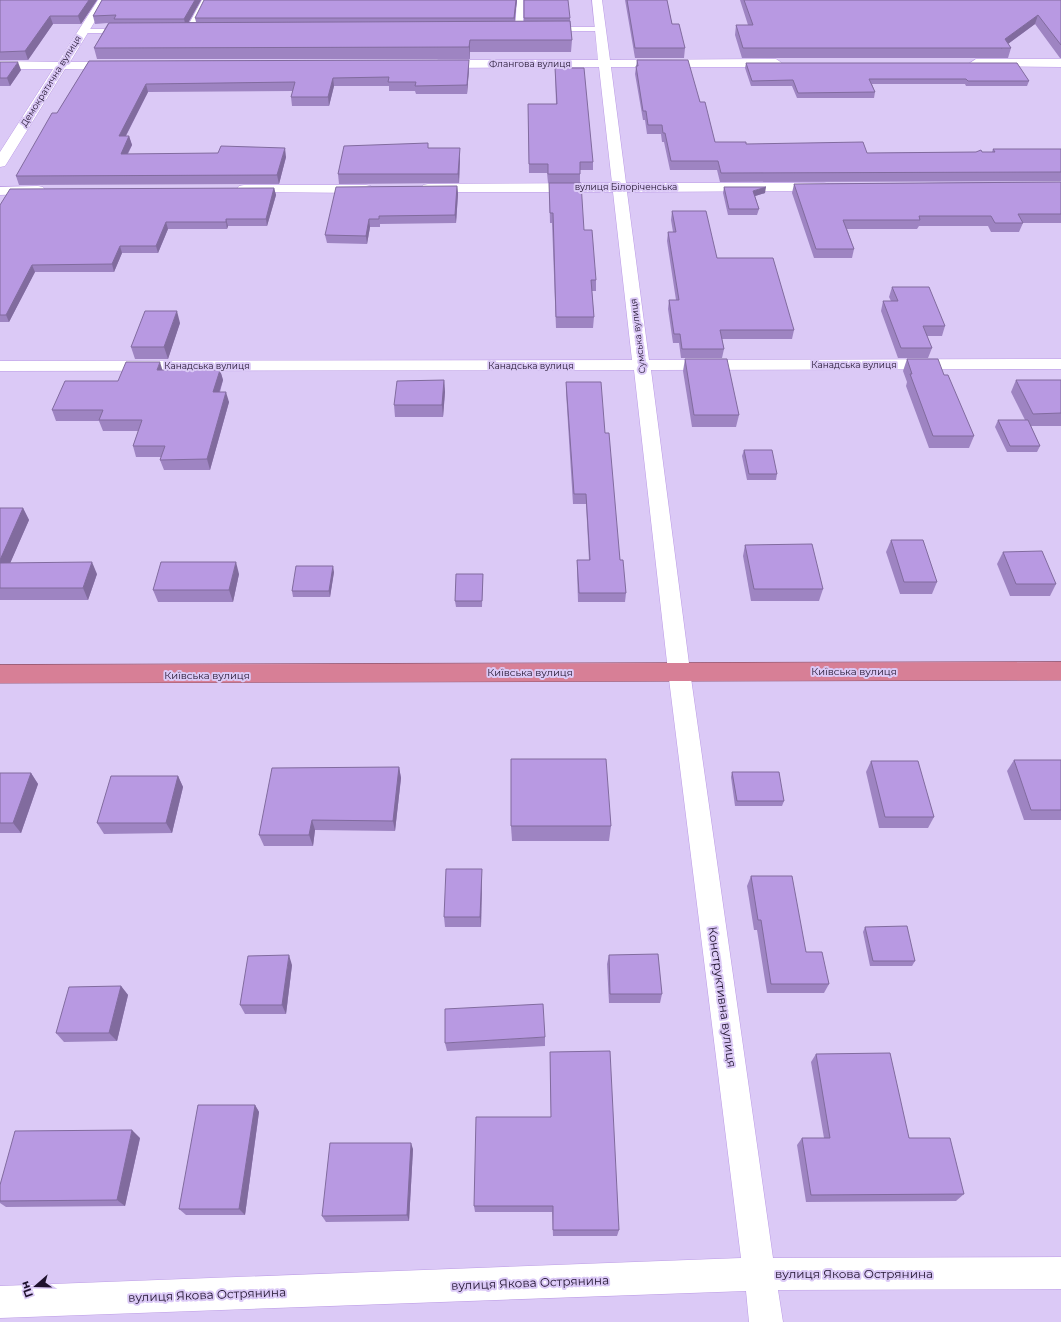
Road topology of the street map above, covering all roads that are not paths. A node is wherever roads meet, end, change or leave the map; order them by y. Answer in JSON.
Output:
{"nodes":[{"id":1,"x":103,"y":0,"type":"edge"},
{"id":2,"x":205,"y":0,"type":"edge"},
{"id":3,"x":520,"y":0,"type":"edge"},
{"id":4,"x":597,"y":0,"type":"edge"},
{"id":5,"x":600,"y":29,"type":"junction"},
{"id":6,"x":519,"y":30,"type":"edge"},
{"id":7,"x":541,"y":30,"type":"edge"},
{"id":8,"x":83,"y":31,"type":"junction"},
{"id":9,"x":129,"y":31,"type":"edge"},
{"id":10,"x":189,"y":31,"type":"edge"},
{"id":11,"x":785,"y":63,"type":"edge"},
{"id":12,"x":966,"y":63,"type":"edge"},
{"id":13,"x":1061,"y":63,"type":"edge"},
{"id":14,"x":428,"y":64,"type":"edge"},
{"id":15,"x":604,"y":64,"type":"junction"},
{"id":16,"x":0,"y":65,"type":"edge"},
{"id":17,"x":61,"y":66,"type":"junction"},
{"id":18,"x":125,"y":66,"type":"edge"},
{"id":19,"x":0,"y":163,"type":"edge"},
{"id":20,"x":620,"y":187,"type":"junction"},
{"id":21,"x":841,"y":187,"type":"edge"},
{"id":22,"x":382,"y":188,"type":"edge"},
{"id":23,"x":414,"y":188,"type":"edge"},
{"id":24,"x":231,"y":189,"type":"edge"},
{"id":25,"x":0,"y":190,"type":"edge"},
{"id":26,"x":48,"y":190,"type":"edge"},
{"id":27,"x":1061,"y":364,"type":"edge"},
{"id":28,"x":0,"y":366,"type":"edge"},
{"id":29,"x":641,"y":366,"type":"junction"},
{"id":30,"x":679,"y":671,"type":"junction"},
{"id":31,"x":1061,"y":671,"type":"edge"},
{"id":32,"x":0,"y":674,"type":"edge"},
{"id":33,"x":1061,"y":1273,"type":"edge"},
{"id":34,"x":758,"y":1274,"type":"junction"},
{"id":35,"x":0,"y":1302,"type":"edge"},
{"id":36,"x":766,"y":1322,"type":"edge"}],
"edges":[{"from":1,"to":8,"type":"street","name":"Демократична вулиця"},
{"from":2,"to":10,"type":"lane"},
{"from":3,"to":6,"type":"lane"},
{"from":4,"to":5,"type":"street","name":"Сумська вулиця"},
{"from":5,"to":7,"type":"lane"},
{"from":5,"to":15,"type":"street","name":"Сумська вулиця"},
{"from":8,"to":9,"type":"lane"},
{"from":8,"to":17,"type":"street","name":"Демократична вулиця"},
{"from":11,"to":15,"type":"street","name":"Флангова вулиця"},
{"from":12,"to":13,"type":"street"},
{"from":14,"to":15,"type":"street","name":"Флангова вулиця"},
{"from":15,"to":20,"type":"street","name":"Сумська вулиця"},
{"from":16,"to":17,"type":"street"},
{"from":17,"to":18,"type":"street"},
{"from":17,"to":19,"type":"street","name":"Демократична вулиця"},
{"from":20,"to":21,"type":"street","name":"вулиця Білоріченська"},
{"from":20,"to":23,"type":"street","name":"вулиця Білоріченська"},
{"from":20,"to":29,"type":"street","name":"Сумська вулиця"},
{"from":22,"to":24,"type":"street"},
{"from":25,"to":26,"type":"street"},
{"from":27,"to":29,"type":"street","name":"Канадська вулиця"},
{"from":28,"to":29,"type":"street","name":"Канадська вулиця"},
{"from":29,"to":30,"type":"street","name":"Сумська вулиця"},
{"from":30,"to":31,"type":"highway","name":"Київська вулиця"},
{"from":30,"to":32,"type":"highway","name":"Київська вулиця"},
{"from":30,"to":34,"type":"street","name":"Конструктивна вулиця"},
{"from":33,"to":34,"type":"street","name":"вулиця Якова Острянина"},
{"from":34,"to":35,"type":"street","name":"вулиця Якова Острянина"},
{"from":34,"to":36,"type":"street","name":"Конструктивна вулиця"}]}
